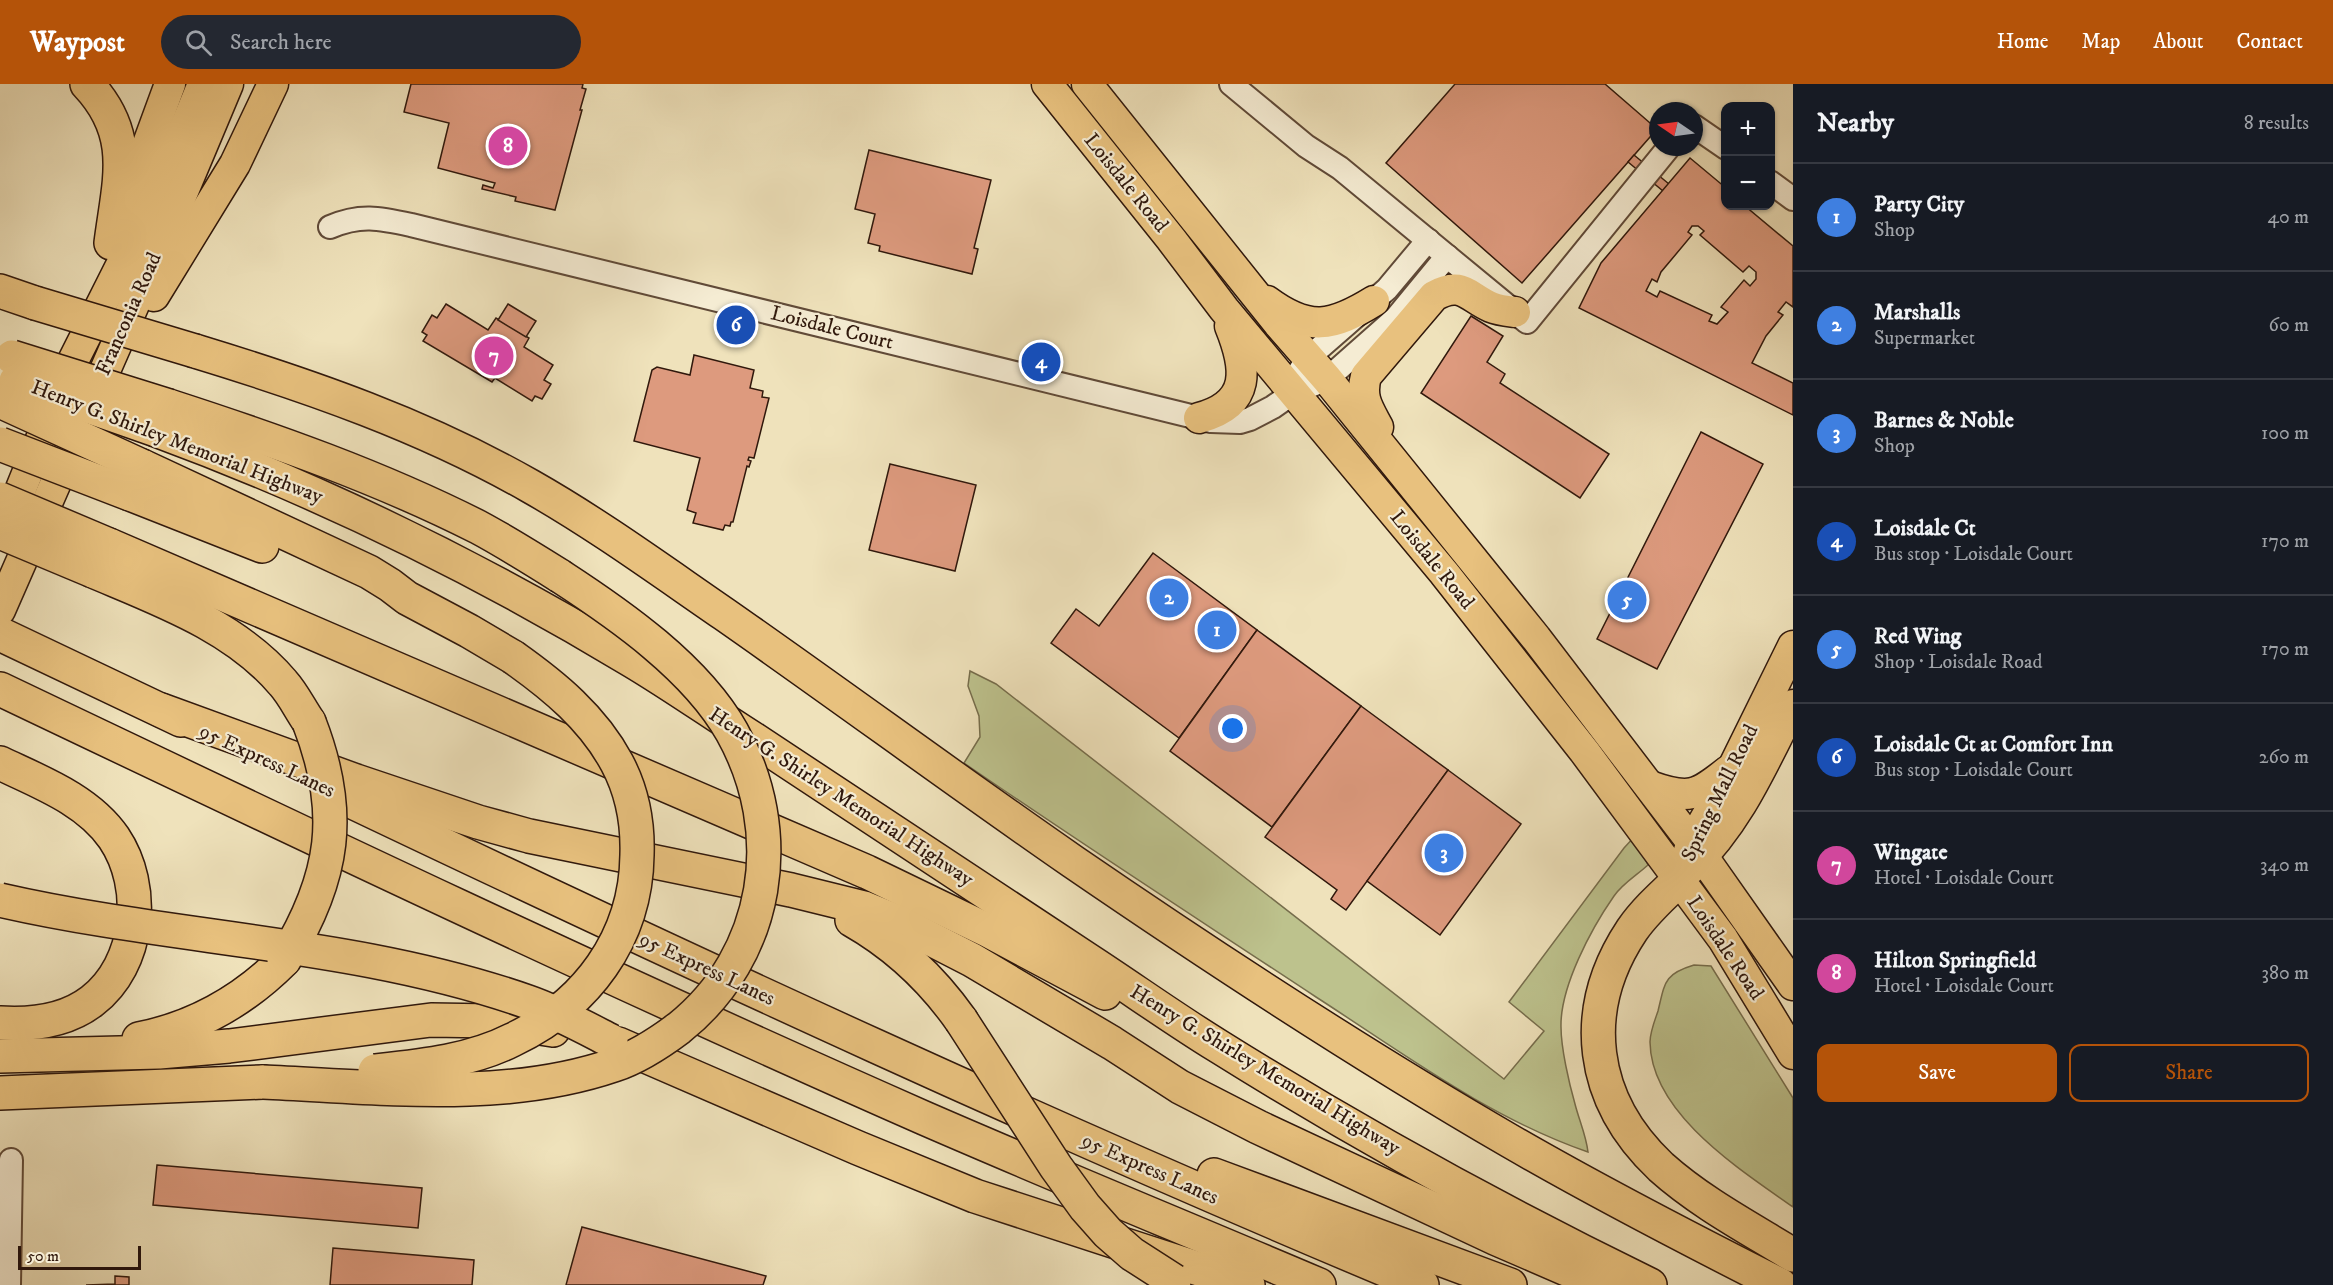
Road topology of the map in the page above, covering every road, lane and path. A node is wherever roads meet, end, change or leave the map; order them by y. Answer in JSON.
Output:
{"nodes":[{"id":1,"x":87,"y":84,"type":"edge"},
{"id":2,"x":170,"y":84,"type":"edge"},
{"id":3,"x":203,"y":84,"type":"edge"},
{"id":4,"x":228,"y":84,"type":"edge"},
{"id":5,"x":273,"y":84,"type":"edge"},
{"id":6,"x":1047,"y":84,"type":"edge"},
{"id":7,"x":1087,"y":84,"type":"edge"},
{"id":8,"x":1231,"y":84,"type":"edge"},
{"id":9,"x":1703,"y":132,"type":"edge"},
{"id":10,"x":1721,"y":145,"type":"edge"},
{"id":11,"x":1663,"y":156,"type":"edge"},
{"id":12,"x":1775,"y":186,"type":"edge"},
{"id":13,"x":1793,"y":199,"type":"edge"},
{"id":14,"x":330,"y":227,"type":"dead end"},
{"id":15,"x":1428,"y":240,"type":"junction"},
{"id":16,"x":111,"y":243,"type":"junction"},
{"id":17,"x":1447,"y":256,"type":"junction"},
{"id":18,"x":1251,"y":289,"type":"junction"},
{"id":19,"x":0,"y":291,"type":"edge"},
{"id":20,"x":1374,"y":301,"type":"junction"},
{"id":21,"x":1224,"y":309,"type":"junction"},
{"id":22,"x":1515,"y":312,"type":"junction"},
{"id":23,"x":115,"y":345,"type":"junction"},
{"id":24,"x":71,"y":365,"type":"junction"},
{"id":25,"x":1317,"y":368,"type":"junction"},
{"id":26,"x":3,"y":372,"type":"edge"},
{"id":27,"x":1293,"y":393,"type":"junction"},
{"id":28,"x":162,"y":418,"type":"junction"},
{"id":29,"x":1198,"y":418,"type":"junction"},
{"id":30,"x":0,"y":444,"type":"edge"},
{"id":31,"x":136,"y":480,"type":"junction"},
{"id":32,"x":1412,"y":484,"type":"junction"},
{"id":33,"x":0,"y":499,"type":"edge"},
{"id":34,"x":0,"y":532,"type":"edge"},
{"id":35,"x":0,"y":539,"type":"edge"},
{"id":36,"x":101,"y":558,"type":"junction"},
{"id":37,"x":0,"y":610,"type":"edge"},
{"id":38,"x":0,"y":634,"type":"edge"},
{"id":39,"x":1793,"y":646,"type":"edge"},
{"id":40,"x":0,"y":689,"type":"edge"},
{"id":41,"x":1793,"y":705,"type":"edge"},
{"id":42,"x":161,"y":710,"type":"junction"},
{"id":43,"x":0,"y":763,"type":"edge"},
{"id":44,"x":1733,"y":767,"type":"junction"},
{"id":45,"x":1650,"y":786,"type":"junction"},
{"id":46,"x":1698,"y":849,"type":"junction"},
{"id":47,"x":1679,"y":880,"type":"junction"},
{"id":48,"x":791,"y":890,"type":"junction"},
{"id":49,"x":0,"y":900,"type":"edge"},
{"id":50,"x":1793,"y":985,"type":"edge"},
{"id":51,"x":0,"y":1023,"type":"edge"},
{"id":52,"x":611,"y":1041,"type":"junction"},
{"id":53,"x":1215,"y":1044,"type":"junction"},
{"id":54,"x":1793,"y":1054,"type":"edge"},
{"id":55,"x":0,"y":1055,"type":"edge"},
{"id":56,"x":263,"y":1082,"type":"junction"},
{"id":57,"x":0,"y":1093,"type":"edge"},
{"id":58,"x":1046,"y":1124,"type":"junction"},
{"id":59,"x":11,"y":1160,"type":"dead end"},
{"id":60,"x":1793,"y":1256,"type":"edge"},
{"id":61,"x":1177,"y":1283,"type":"edge"},
{"id":62,"x":9,"y":1285,"type":"edge"},
{"id":63,"x":1248,"y":1285,"type":"edge"},
{"id":64,"x":1319,"y":1285,"type":"edge"},
{"id":65,"x":1422,"y":1285,"type":"edge"},
{"id":66,"x":1510,"y":1285,"type":"edge"},
{"id":67,"x":1613,"y":1285,"type":"edge"},
{"id":68,"x":1650,"y":1285,"type":"edge"},
{"id":69,"x":1780,"y":1285,"type":"edge"}],
"edges":[{"from":1,"to":16,"type":"highway"},
{"from":2,"to":16,"type":"main road"},
{"from":3,"to":24,"type":"main road","name":"Franconia Road"},
{"from":4,"to":23,"type":"main road","name":"Franconia Road"},
{"from":5,"to":23,"type":"main road"},
{"from":6,"to":21,"type":"main road","name":"Loisdale Road"},
{"from":7,"to":18,"type":"main road","name":"Loisdale Road"},
{"from":8,"to":15,"type":"street"},
{"from":9,"to":10,"type":"street"},
{"from":11,"to":22,"type":"street"},
{"from":12,"to":13,"type":"street"},
{"from":14,"to":29,"type":"street","name":"Loisdale Court"},
{"from":15,"to":17,"type":"street"},
{"from":15,"to":20,"type":"street"},
{"from":16,"to":24,"type":"main road"},
{"from":17,"to":22,"type":"street"},
{"from":17,"to":25,"type":"street"},
{"from":18,"to":20,"type":"main road"},
{"from":18,"to":25,"type":"main road","name":"Loisdale Road"},
{"from":19,"to":69,"type":"highway","bridge":true},
{"from":20,"to":25,"type":"street"},
{"from":21,"to":27,"type":"main road","name":"Loisdale Road"},
{"from":21,"to":29,"type":"main road"},
{"from":22,"to":32,"type":"main road"},
{"from":23,"to":37,"type":"main road","name":"Franconia Road"},
{"from":24,"to":35,"type":"main road","name":"Franconia Road"},
{"from":25,"to":27,"type":"street"},
{"from":25,"to":32,"type":"main road","name":"Loisdale Road"},
{"from":26,"to":28,"type":"highway","name":"Henry G. Shirley Memorial Highway","bridge":true},
{"from":26,"to":31,"type":"highway","bridge":true},
{"from":27,"to":29,"type":"street","name":"Loisdale Court"},
{"from":27,"to":47,"type":"main road","name":"Loisdale Road"},
{"from":28,"to":53,"type":"highway","name":"Henry G. Shirley Memorial Highway"},
{"from":28,"to":56,"type":"highway","bridge":true},
{"from":30,"to":31,"type":"highway","bridge":true},
{"from":31,"to":56,"type":"highway","bridge":true},
{"from":32,"to":45,"type":"main road","name":"Loisdale Road"},
{"from":33,"to":36,"type":"highway","bridge":true},
{"from":34,"to":36,"type":"highway","bridge":true},
{"from":36,"to":53,"type":"highway"},
{"from":36,"to":55,"type":"highway","bridge":true},
{"from":38,"to":42,"type":"highway","name":"95 Express Lanes"},
{"from":39,"to":44,"type":"main road","name":"Spring Mall Road"},
{"from":40,"to":64,"type":"highway"},
{"from":41,"to":46,"type":"main road","name":"Spring Mall Road"},
{"from":42,"to":48,"type":"highway"},
{"from":42,"to":58,"type":"highway","name":"95 Express Lanes"},
{"from":43,"to":51,"type":"highway"},
{"from":44,"to":45,"type":"main road"},
{"from":44,"to":46,"type":"main road","name":"Spring Mall Road"},
{"from":45,"to":46,"type":"main road","name":"Loisdale Road"},
{"from":46,"to":47,"type":"main road","name":"Spring Mall Road"},
{"from":46,"to":50,"type":"main road","name":"Loisdale Road"},
{"from":47,"to":54,"type":"main road","name":"Loisdale Road"},
{"from":47,"to":60,"type":"highway"},
{"from":48,"to":61,"type":"highway","bridge":true},
{"from":48,"to":67,"type":"highway"},
{"from":49,"to":52,"type":"highway","bridge":true},
{"from":52,"to":55,"type":"highway","bridge":true},
{"from":52,"to":63,"type":"highway"},
{"from":53,"to":68,"type":"highway","name":"Henry G. Shirley Memorial Highway"},
{"from":56,"to":57,"type":"highway"},
{"from":58,"to":65,"type":"highway","name":"95 Express Lanes"},
{"from":58,"to":66,"type":"highway"},
{"from":59,"to":62,"type":"street"}]}
